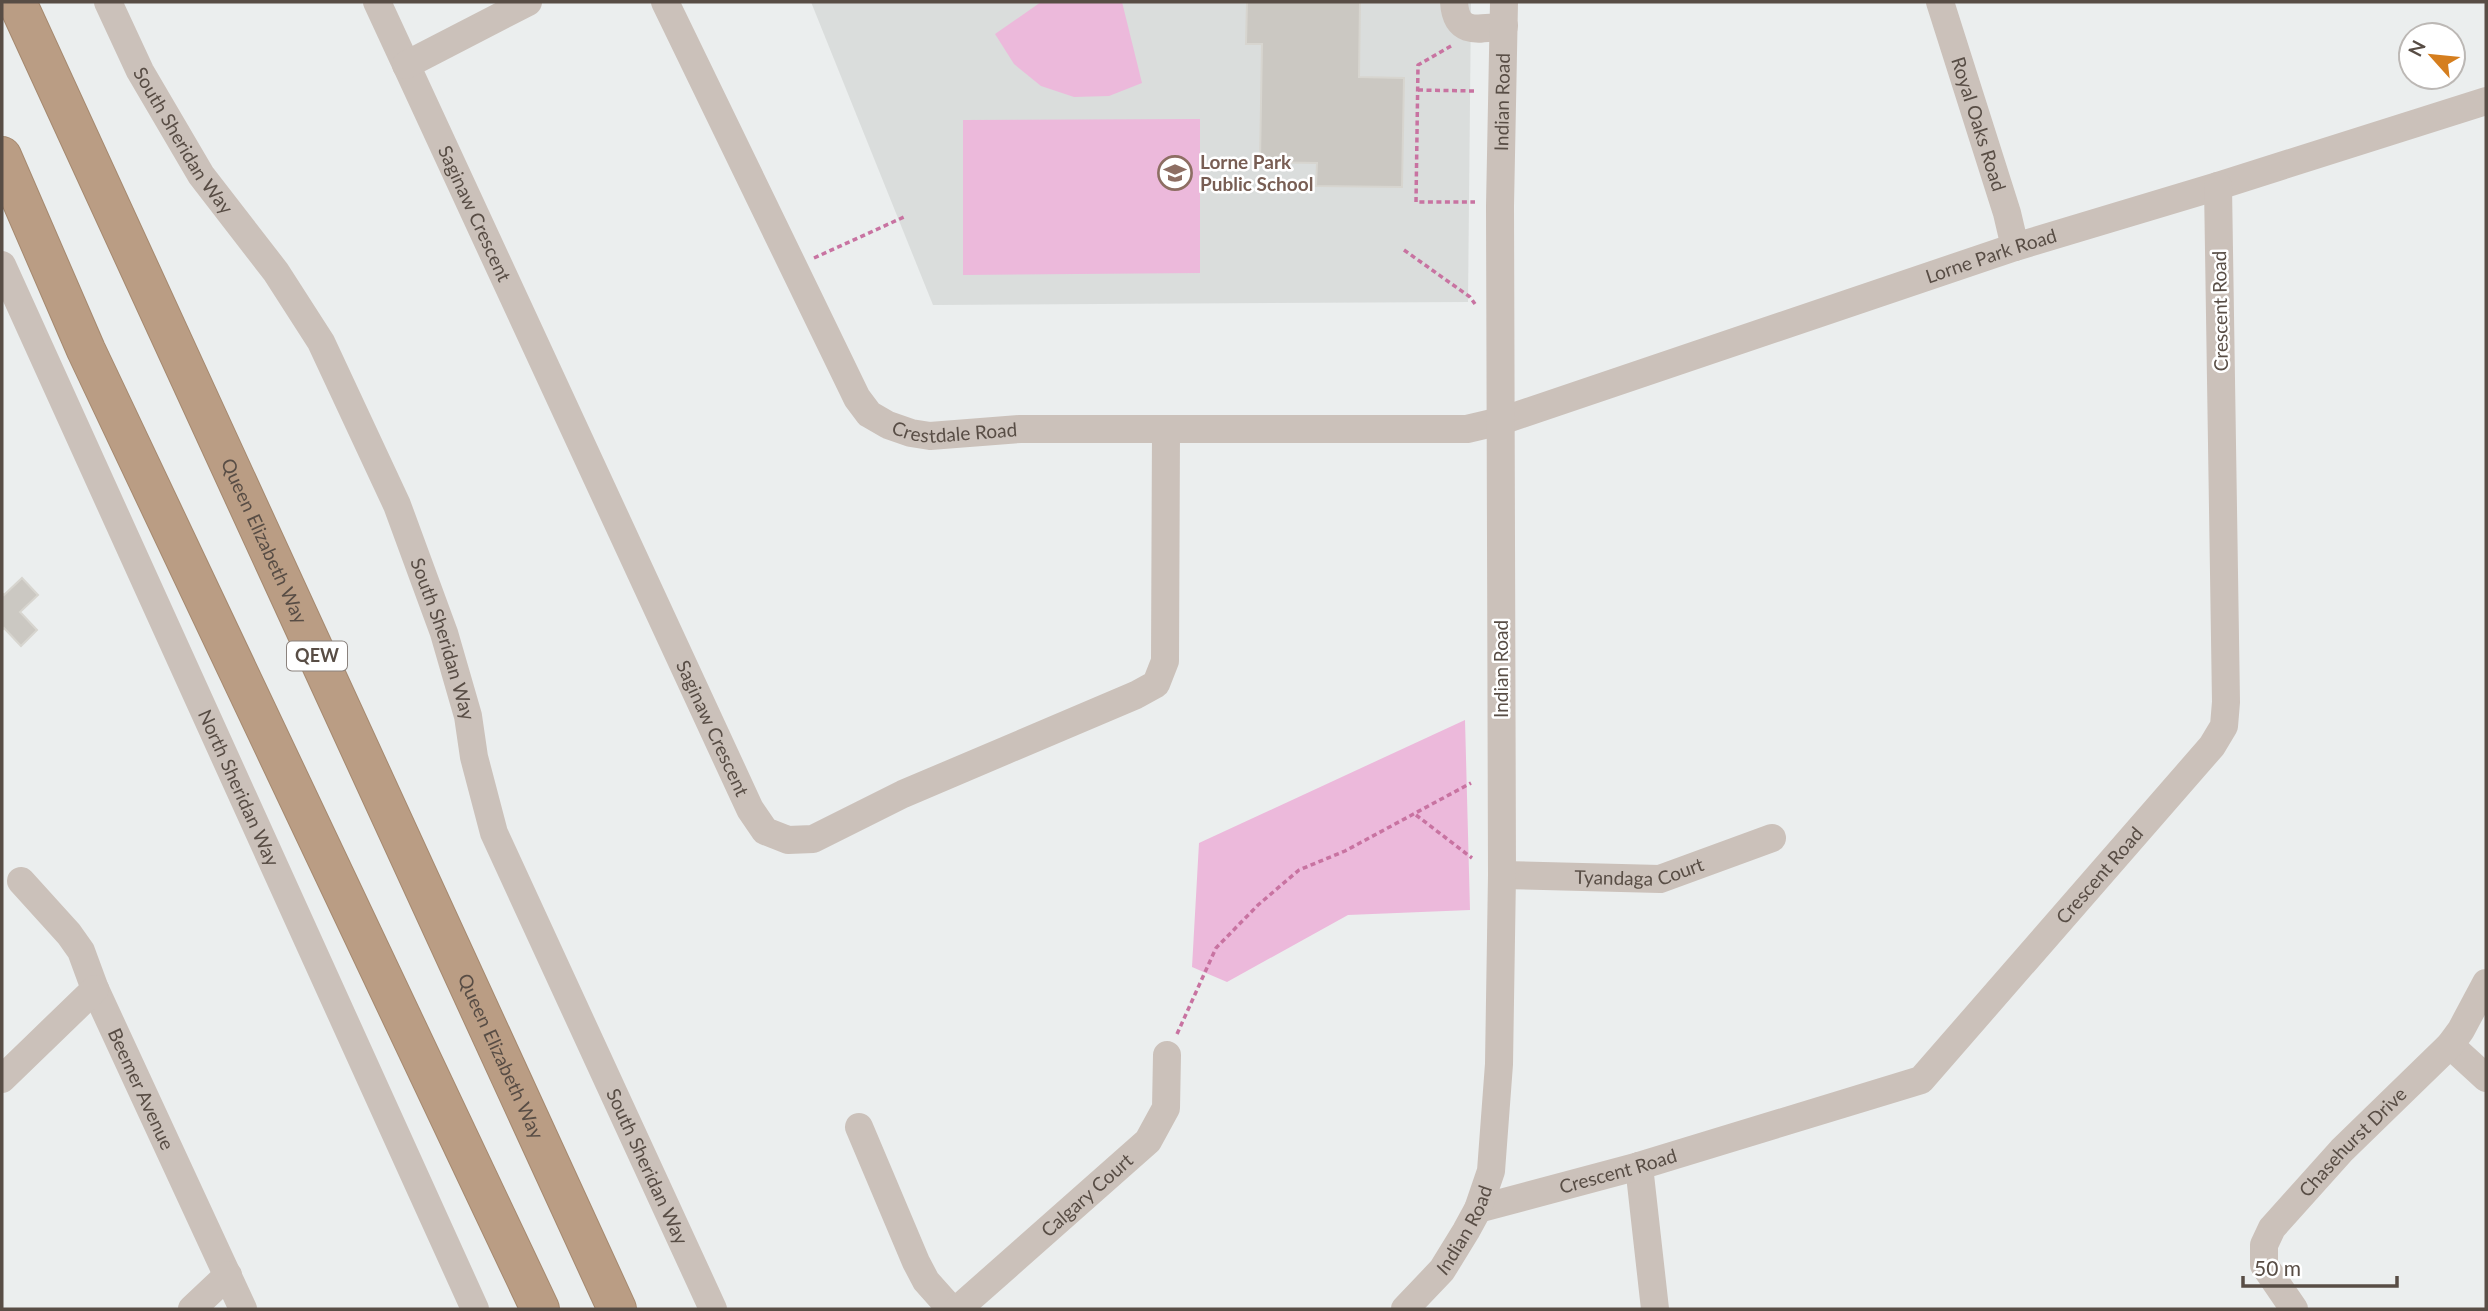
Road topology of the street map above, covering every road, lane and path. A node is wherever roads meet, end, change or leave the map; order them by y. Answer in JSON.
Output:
{"nodes":[{"id":1,"x":18,"y":2,"type":"edge"},
{"id":2,"x":108,"y":2,"type":"edge"},
{"id":3,"x":377,"y":2,"type":"edge"},
{"id":4,"x":528,"y":2,"type":"edge"},
{"id":5,"x":665,"y":2,"type":"edge"},
{"id":6,"x":1940,"y":2,"type":"edge"},
{"id":7,"x":1454,"y":8,"type":"edge"},
{"id":8,"x":1504,"y":14,"type":"edge"},
{"id":9,"x":406,"y":65,"type":"junction"},
{"id":10,"x":1418,"y":90,"type":"junction"},
{"id":11,"x":1475,"y":91,"type":"dead end"},
{"id":12,"x":2486,"y":101,"type":"edge"},
{"id":13,"x":2,"y":156,"type":"edge"},
{"id":14,"x":2218,"y":186,"type":"junction"},
{"id":15,"x":1475,"y":202,"type":"dead end"},
{"id":16,"x":904,"y":217,"type":"dead end"},
{"id":17,"x":2015,"y":247,"type":"junction"},
{"id":18,"x":1404,"y":250,"type":"dead end"},
{"id":19,"x":2,"y":265,"type":"edge"},
{"id":20,"x":793,"y":268,"type":"junction"},
{"id":21,"x":1475,"y":304,"type":"dead end"},
{"id":22,"x":1501,"y":421,"type":"junction"},
{"id":23,"x":1166,"y":430,"type":"junction"},
{"id":24,"x":1471,"y":783,"type":"dead end"},
{"id":25,"x":1416,"y":815,"type":"junction"},
{"id":26,"x":1772,"y":838,"type":"dead end"},
{"id":27,"x":1472,"y":858,"type":"dead end"},
{"id":28,"x":1502,"y":875,"type":"junction"},
{"id":29,"x":21,"y":881,"type":"dead end"},
{"id":30,"x":2486,"y":983,"type":"edge"},
{"id":31,"x":95,"y":989,"type":"junction"},
{"id":32,"x":2450,"y":1045,"type":"junction"},
{"id":33,"x":1167,"y":1055,"type":"joint"},
{"id":34,"x":2486,"y":1078,"type":"edge"},
{"id":35,"x":2,"y":1079,"type":"edge"},
{"id":36,"x":859,"y":1127,"type":"dead end"},
{"id":37,"x":1639,"y":1166,"type":"junction"},
{"id":38,"x":1478,"y":1209,"type":"junction"},
{"id":39,"x":228,"y":1275,"type":"junction"},
{"id":40,"x":192,"y":1309,"type":"edge"},
{"id":41,"x":243,"y":1309,"type":"edge"},
{"id":42,"x":475,"y":1309,"type":"edge"},
{"id":43,"x":540,"y":1309,"type":"edge"},
{"id":44,"x":617,"y":1309,"type":"edge"},
{"id":45,"x":713,"y":1309,"type":"edge"},
{"id":46,"x":951,"y":1309,"type":"edge"},
{"id":47,"x":958,"y":1309,"type":"edge"},
{"id":48,"x":1405,"y":1309,"type":"edge"},
{"id":49,"x":1655,"y":1309,"type":"edge"},
{"id":50,"x":2294,"y":1309,"type":"edge"}],
"edges":[{"from":1,"to":44,"type":"highway","name":"Queen Elizabeth Way","number":"QEW"},
{"from":2,"to":45,"type":"street","name":"South Sheridan Way"},
{"from":3,"to":9,"type":"street","name":"Saginaw Crescent"},
{"from":4,"to":9,"type":"street"},
{"from":5,"to":20,"type":"street","name":"Crestdale Road"},
{"from":6,"to":17,"type":"street","name":"Royal Oaks Road"},
{"from":7,"to":8,"type":"street"},
{"from":7,"to":10,"type":"path"},
{"from":8,"to":22,"type":"street","name":"Indian Road"},
{"from":9,"to":23,"type":"street","name":"Saginaw Crescent"},
{"from":10,"to":11,"type":"path"},
{"from":10,"to":15,"type":"path"},
{"from":12,"to":14,"type":"street","name":"Lorne Park Road"},
{"from":13,"to":43,"type":"highway"},
{"from":14,"to":17,"type":"street","name":"Lorne Park Road"},
{"from":14,"to":37,"type":"street","name":"Crescent Road"},
{"from":16,"to":20,"type":"path"},
{"from":17,"to":22,"type":"street","name":"Lorne Park Road"},
{"from":18,"to":21,"type":"path"},
{"from":19,"to":42,"type":"street","name":"North Sheridan Way"},
{"from":20,"to":23,"type":"street","name":"Crestdale Road"},
{"from":22,"to":23,"type":"street","name":"Crestdale Road"},
{"from":22,"to":28,"type":"street","name":"Indian Road"},
{"from":24,"to":25,"type":"path"},
{"from":25,"to":27,"type":"path"},
{"from":25,"to":33,"type":"path"},
{"from":26,"to":28,"type":"street","name":"Tyandaga Court"},
{"from":28,"to":38,"type":"street","name":"Indian Road"},
{"from":29,"to":31,"type":"street","name":"Beemer Avenue"},
{"from":30,"to":32,"type":"street","name":"Chasehurst Drive"},
{"from":31,"to":35,"type":"street"},
{"from":31,"to":39,"type":"street","name":"Beemer Avenue"},
{"from":32,"to":34,"type":"street"},
{"from":32,"to":50,"type":"street","name":"Chasehurst Drive"},
{"from":33,"to":47,"type":"street","name":"Calgary Court"},
{"from":36,"to":46,"type":"street"},
{"from":37,"to":38,"type":"street","name":"Crescent Road"},
{"from":37,"to":49,"type":"street"},
{"from":38,"to":48,"type":"street","name":"Indian Road"},
{"from":39,"to":40,"type":"street"},
{"from":39,"to":41,"type":"street","name":"Beemer Avenue"}]}
